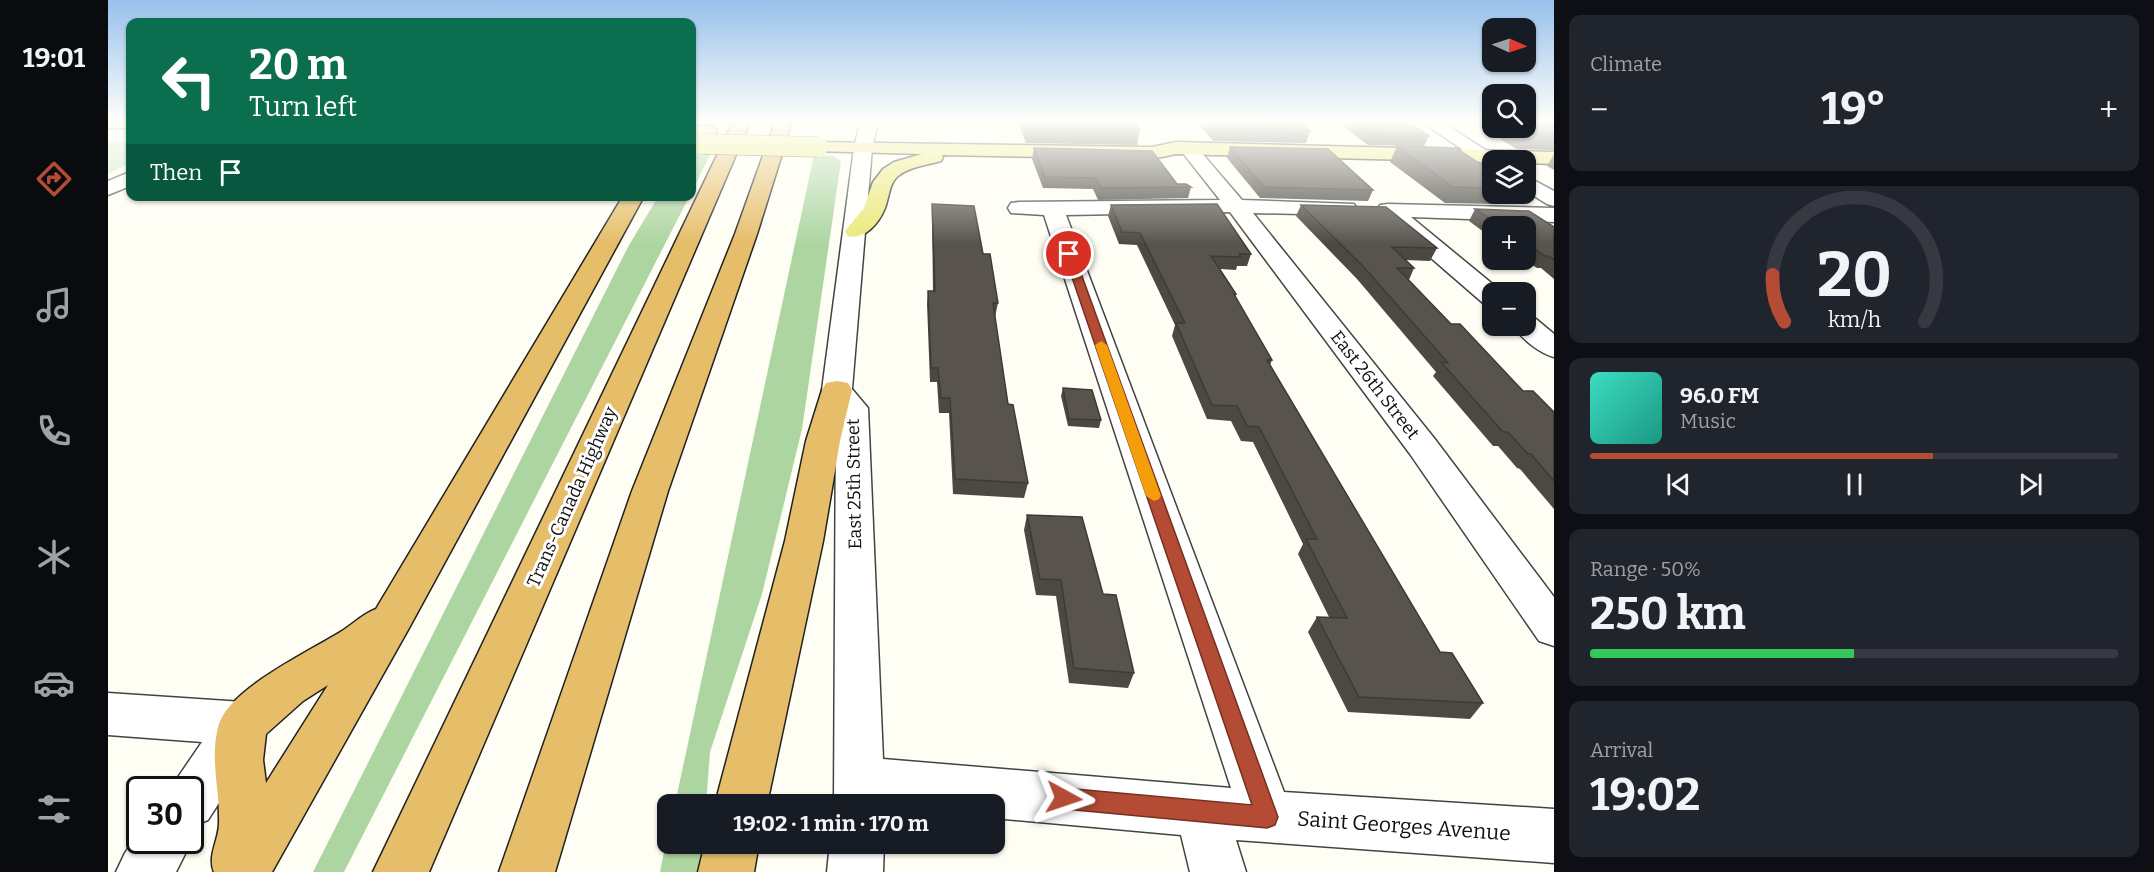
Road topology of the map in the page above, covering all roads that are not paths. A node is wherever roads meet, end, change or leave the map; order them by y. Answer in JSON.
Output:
{"nodes":[{"id":1,"x":723,"y":163,"type":"edge"},
{"id":2,"x":770,"y":163,"type":"edge"},
{"id":3,"x":863,"y":163,"type":"edge"},
{"id":4,"x":911,"y":163,"type":"edge"},
{"id":5,"x":1196,"y":163,"type":"edge"},
{"id":6,"x":126,"y":180,"type":"edge"},
{"id":7,"x":1536,"y":188,"type":"edge"},
{"id":8,"x":108,"y":189,"type":"edge"},
{"id":9,"x":1554,"y":200,"type":"edge"},
{"id":10,"x":631,"y":201,"type":"edge"},
{"id":11,"x":1236,"y":206,"type":"junction"},
{"id":12,"x":1019,"y":208,"type":"dead end"},
{"id":13,"x":1053,"y":209,"type":"junction"},
{"id":14,"x":1388,"y":210,"type":"junction"},
{"id":15,"x":1554,"y":215,"type":"edge"},
{"id":16,"x":855,"y":231,"type":"junction"},
{"id":17,"x":1482,"y":289,"type":"edge"},
{"id":18,"x":1536,"y":333,"type":"edge"},
{"id":19,"x":1554,"y":348,"type":"edge"},
{"id":20,"x":837,"y":390,"type":"junction"},
{"id":21,"x":394,"y":616,"type":"junction"},
{"id":22,"x":1554,"y":629,"type":"edge"},
{"id":23,"x":108,"y":714,"type":"edge"},
{"id":24,"x":243,"y":723,"type":"junction"},
{"id":25,"x":204,"y":781,"type":"edge"},
{"id":26,"x":860,"y":793,"type":"edge"},
{"id":27,"x":743,"y":794,"type":"edge"},
{"id":28,"x":1200,"y":810,"type":"junction"},
{"id":29,"x":1267,"y":817,"type":"junction"},
{"id":30,"x":1554,"y":836,"type":"edge"},
{"id":31,"x":156,"y":854,"type":"edge"},
{"id":32,"x":730,"y":854,"type":"edge"},
{"id":33,"x":856,"y":854,"type":"edge"},
{"id":34,"x":144,"y":872,"type":"edge"},
{"id":35,"x":236,"y":872,"type":"edge"},
{"id":36,"x":242,"y":872,"type":"edge"},
{"id":37,"x":401,"y":872,"type":"edge"},
{"id":38,"x":527,"y":872,"type":"edge"},
{"id":39,"x":726,"y":872,"type":"edge"},
{"id":40,"x":855,"y":872,"type":"edge"},
{"id":41,"x":1218,"y":872,"type":"edge"}],
"edges":[{"from":1,"to":37,"type":"highway","name":"Trans-Canada Highway"},
{"from":2,"to":38,"type":"highway"},
{"from":3,"to":16,"type":"street"},
{"from":4,"to":16,"type":"main road"},
{"from":5,"to":11,"type":"street","name":"East 26th Street"},
{"from":6,"to":8,"type":"street"},
{"from":7,"to":9,"type":"street"},
{"from":10,"to":21,"type":"highway"},
{"from":11,"to":13,"type":"street"},
{"from":11,"to":14,"type":"street"},
{"from":11,"to":22,"type":"street","name":"East 26th Street"},
{"from":12,"to":13,"type":"street"},
{"from":13,"to":29,"type":"street"},
{"from":14,"to":15,"type":"street"},
{"from":14,"to":17,"type":"street"},
{"from":16,"to":20,"type":"street"},
{"from":18,"to":19,"type":"street"},
{"from":20,"to":26,"type":"street","name":"East 25th Street"},
{"from":20,"to":27,"type":"highway"},
{"from":21,"to":24,"type":"highway"},
{"from":21,"to":36,"type":"highway"},
{"from":23,"to":24,"type":"street"},
{"from":24,"to":25,"type":"street"},
{"from":24,"to":35,"type":"highway"},
{"from":26,"to":28,"type":"street","name":"Saint Georges Avenue"},
{"from":28,"to":29,"type":"street","name":"Saint Georges Avenue"},
{"from":28,"to":41,"type":"street"},
{"from":29,"to":30,"type":"street","name":"Saint Georges Avenue"},
{"from":31,"to":34,"type":"street"},
{"from":32,"to":39,"type":"highway"},
{"from":33,"to":40,"type":"street"}]}
